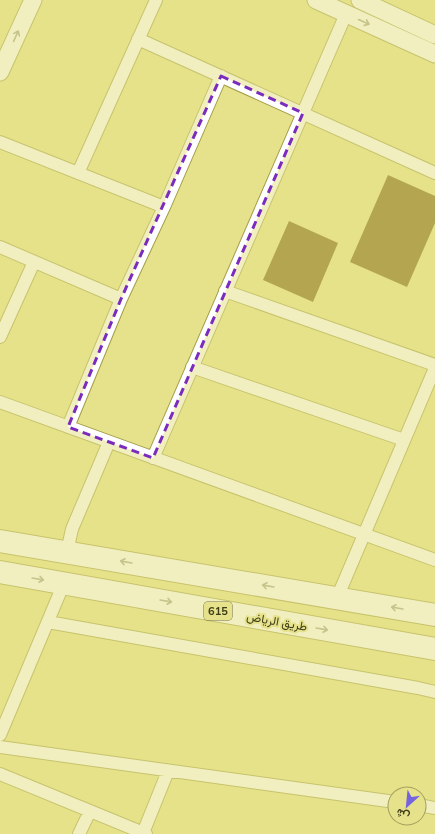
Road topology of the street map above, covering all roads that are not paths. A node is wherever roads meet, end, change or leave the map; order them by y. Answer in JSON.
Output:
{"nodes":[{"id":1,"x":33,"y":0,"type":"edge"},
{"id":2,"x":156,"y":0,"type":"edge"},
{"id":3,"x":316,"y":0,"type":"edge"},
{"id":4,"x":360,"y":0,"type":"edge"},
{"id":5,"x":346,"y":14,"type":"junction"},
{"id":6,"x":410,"y":23,"type":"junction"},
{"id":7,"x":435,"y":35,"type":"edge"},
{"id":8,"x":138,"y":39,"type":"junction"},
{"id":9,"x":403,"y":39,"type":"junction"},
{"id":10,"x":435,"y":54,"type":"edge"},
{"id":11,"x":0,"y":72,"type":"edge"},
{"id":12,"x":221,"y":76,"type":"junction"},
{"id":13,"x":303,"y":113,"type":"junction"},
{"id":14,"x":0,"y":142,"type":"edge"},
{"id":15,"x":78,"y":173,"type":"junction"},
{"id":16,"x":435,"y":173,"type":"edge"},
{"id":17,"x":164,"y":207,"type":"junction"},
{"id":18,"x":0,"y":247,"type":"edge"},
{"id":19,"x":34,"y":262,"type":"junction"},
{"id":20,"x":225,"y":291,"type":"junction"},
{"id":21,"x":121,"y":299,"type":"junction"},
{"id":22,"x":0,"y":337,"type":"edge"},
{"id":23,"x":435,"y":366,"type":"edge"},
{"id":24,"x":192,"y":367,"type":"junction"},
{"id":25,"x":0,"y":402,"type":"edge"},
{"id":26,"x":68,"y":427,"type":"junction"},
{"id":27,"x":404,"y":440,"type":"junction"},
{"id":28,"x":109,"y":442,"type":"junction"},
{"id":29,"x":153,"y":458,"type":"junction"},
{"id":30,"x":364,"y":534,"type":"junction"},
{"id":31,"x":0,"y":541,"type":"edge"},
{"id":32,"x":67,"y":552,"type":"junction"},
{"id":33,"x":435,"y":560,"type":"edge"},
{"id":34,"x":0,"y":572,"type":"edge"},
{"id":35,"x":64,"y":583,"type":"junction"},
{"id":36,"x":337,"y":598,"type":"junction"},
{"id":37,"x":435,"y":615,"type":"edge"},
{"id":38,"x":48,"y":622,"type":"junction"},
{"id":39,"x":435,"y":649,"type":"edge"},
{"id":40,"x":435,"y":692,"type":"edge"},
{"id":41,"x":0,"y":735,"type":"edge"},
{"id":42,"x":0,"y":747,"type":"edge"},
{"id":43,"x":168,"y":771,"type":"junction"},
{"id":44,"x":0,"y":774,"type":"edge"},
{"id":45,"x":387,"y":801,"type":"edge"},
{"id":46,"x":90,"y":811,"type":"junction"},
{"id":47,"x":145,"y":833,"type":"edge"},
{"id":48,"x":79,"y":834,"type":"edge"}],
"edges":[{"from":11,"to":1,"type":"street","one_way":true},
{"from":2,"to":8,"type":"street"},
{"from":3,"to":5,"type":"street"},
{"from":4,"to":6,"type":"street"},
{"from":5,"to":9,"type":"street","one_way":true},
{"from":5,"to":13,"type":"street"},
{"from":6,"to":7,"type":"street"},
{"from":6,"to":9,"type":"street"},
{"from":8,"to":12,"type":"street"},
{"from":8,"to":15,"type":"street"},
{"from":9,"to":10,"type":"street"},
{"from":12,"to":13,"type":"street"},
{"from":12,"to":17,"type":"street"},
{"from":13,"to":16,"type":"street"},
{"from":13,"to":20,"type":"street"},
{"from":14,"to":15,"type":"street"},
{"from":15,"to":17,"type":"street"},
{"from":17,"to":21,"type":"street"},
{"from":18,"to":19,"type":"street"},
{"from":19,"to":21,"type":"street"},
{"from":19,"to":22,"type":"street"},
{"from":20,"to":23,"type":"street"},
{"from":20,"to":24,"type":"street"},
{"from":21,"to":26,"type":"street"},
{"from":23,"to":27,"type":"street"},
{"from":24,"to":27,"type":"street"},
{"from":24,"to":29,"type":"street"},
{"from":25,"to":26,"type":"street"},
{"from":26,"to":28,"type":"street"},
{"from":27,"to":30,"type":"street"},
{"from":28,"to":29,"type":"street"},
{"from":28,"to":32,"type":"street"},
{"from":29,"to":30,"type":"street"},
{"from":30,"to":33,"type":"street"},
{"from":30,"to":36,"type":"street"},
{"from":31,"to":32,"type":"highway"},
{"from":36,"to":32,"type":"highway","one_way":true},
{"from":34,"to":35,"type":"highway","name":"طريق الرياض","number":"615","one_way":true},
{"from":35,"to":38,"type":"street"},
{"from":35,"to":39,"type":"highway","name":"طريق الرياض","number":"615","one_way":true},
{"from":37,"to":36,"type":"highway","one_way":true},
{"from":38,"to":40,"type":"street"},
{"from":38,"to":41,"type":"street"},
{"from":42,"to":43,"type":"street"},
{"from":43,"to":45,"type":"street"},
{"from":43,"to":47,"type":"street"},
{"from":44,"to":46,"type":"street"},
{"from":46,"to":47,"type":"street"},
{"from":46,"to":48,"type":"street"}]}
